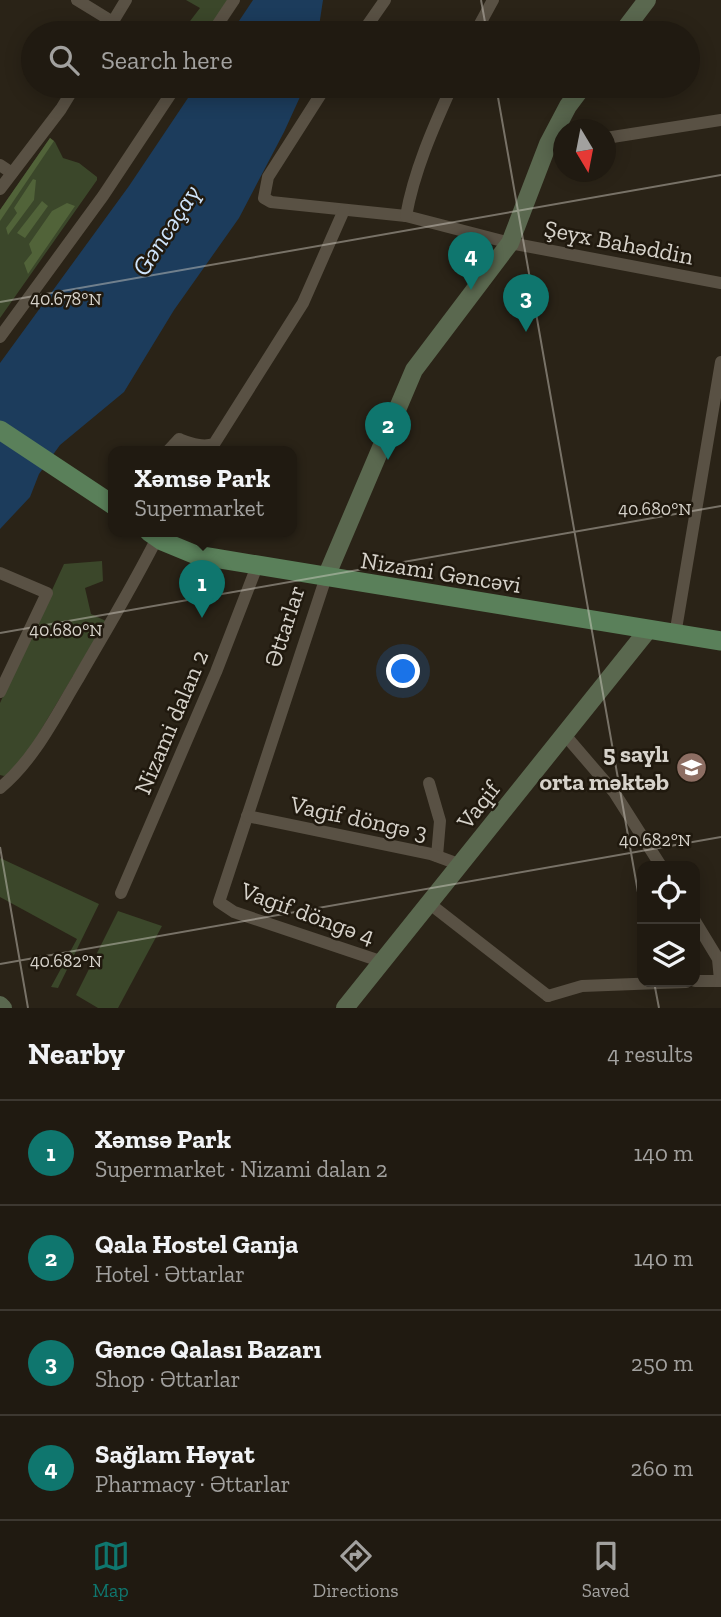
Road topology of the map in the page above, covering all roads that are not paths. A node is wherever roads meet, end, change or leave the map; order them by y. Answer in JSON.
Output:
{"nodes":[{"id":1,"x":77,"y":0,"type":"edge"},
{"id":2,"x":126,"y":0,"type":"edge"},
{"id":3,"x":234,"y":0,"type":"edge"},
{"id":4,"x":384,"y":0,"type":"edge"},
{"id":5,"x":493,"y":0,"type":"edge"},
{"id":6,"x":647,"y":0,"type":"edge"},
{"id":7,"x":102,"y":21,"type":"edge"},
{"id":8,"x":114,"y":21,"type":"edge"},
{"id":9,"x":220,"y":21,"type":"edge"},
{"id":10,"x":370,"y":21,"type":"edge"},
{"id":11,"x":482,"y":21,"type":"edge"},
{"id":12,"x":631,"y":21,"type":"edge"},
{"id":13,"x":68,"y":98,"type":"edge"},
{"id":14,"x":168,"y":98,"type":"edge"},
{"id":15,"x":318,"y":98,"type":"edge"},
{"id":16,"x":446,"y":98,"type":"edge"},
{"id":17,"x":574,"y":98,"type":"edge"},
{"id":18,"x":564,"y":119,"type":"edge"},
{"id":19,"x":721,"y":120,"type":"edge"},
{"id":20,"x":616,"y":136,"type":"edge"},
{"id":21,"x":553,"y":150,"type":"edge"},
{"id":22,"x":0,"y":165,"type":"edge"},
{"id":23,"x":12,"y":173,"type":"junction"},
{"id":24,"x":0,"y":189,"type":"edge"},
{"id":25,"x":344,"y":210,"type":"junction"},
{"id":26,"x":406,"y":216,"type":"junction"},
{"id":27,"x":510,"y":243,"type":"junction"},
{"id":28,"x":721,"y":282,"type":"edge"},
{"id":29,"x":0,"y":337,"type":"edge"},
{"id":30,"x":721,"y":362,"type":"edge"},
{"id":31,"x":0,"y":430,"type":"edge"},
{"id":32,"x":173,"y":446,"type":"edge"},
{"id":33,"x":208,"y":446,"type":"edge"},
{"id":34,"x":208,"y":446,"type":"edge"},
{"id":35,"x":108,"y":502,"type":"edge"},
{"id":36,"x":152,"y":537,"type":"edge"},
{"id":37,"x":157,"y":537,"type":"edge"},
{"id":38,"x":257,"y":566,"type":"junction"},
{"id":39,"x":0,"y":573,"type":"edge"},
{"id":40,"x":326,"y":578,"type":"junction"},
{"id":41,"x":648,"y":630,"type":"junction"},
{"id":42,"x":675,"y":635,"type":"junction"},
{"id":43,"x":721,"y":641,"type":"edge"},
{"id":44,"x":1,"y":687,"type":"edge"},
{"id":45,"x":565,"y":734,"type":"junction"},
{"id":46,"x":429,"y":783,"type":"dead end"},
{"id":47,"x":0,"y":788,"type":"edge"},
{"id":48,"x":247,"y":816,"type":"junction"},
{"id":49,"x":437,"y":856,"type":"junction"},
{"id":50,"x":658,"y":861,"type":"edge"},
{"id":51,"x":461,"y":865,"type":"junction"},
{"id":52,"x":121,"y":893,"type":"dead end"},
{"id":53,"x":219,"y":902,"type":"joint"},
{"id":54,"x":430,"y":904,"type":"junction"},
{"id":55,"x":697,"y":924,"type":"edge"},
{"id":56,"x":383,"y":962,"type":"junction"},
{"id":57,"x":700,"y":981,"type":"edge"},
{"id":58,"x":720,"y":981,"type":"edge"},
{"id":59,"x":637,"y":984,"type":"edge"},
{"id":60,"x":547,"y":1002,"type":"edge"},
{"id":61,"x":345,"y":1008,"type":"edge"}],
"edges":[{"from":1,"to":7,"type":"street"},
{"from":2,"to":8,"type":"street"},
{"from":3,"to":9,"type":"street"},
{"from":4,"to":10,"type":"street"},
{"from":5,"to":11,"type":"street"},
{"from":6,"to":12,"type":"street"},
{"from":13,"to":23,"type":"street"},
{"from":14,"to":29,"type":"street"},
{"from":15,"to":25,"type":"street","name":"Şeyx Bahəddin"},
{"from":16,"to":26,"type":"street"},
{"from":17,"to":18,"type":"street","name":"Əttarlar"},
{"from":19,"to":20,"type":"street"},
{"from":21,"to":27,"type":"street","name":"Əttarlar"},
{"from":22,"to":23,"type":"street"},
{"from":23,"to":24,"type":"street"},
{"from":25,"to":26,"type":"street","name":"Şeyx Bahəddin"},
{"from":25,"to":33,"type":"street"},
{"from":26,"to":27,"type":"street","name":"Şeyx Bahəddin"},
{"from":27,"to":28,"type":"street","name":"Şeyx Bahəddin"},
{"from":27,"to":40,"type":"street","name":"Əttarlar"},
{"from":30,"to":42,"type":"street"},
{"from":31,"to":35,"type":"main road"},
{"from":32,"to":34,"type":"street"},
{"from":36,"to":47,"type":"street"},
{"from":37,"to":38,"type":"main road","name":"Nizami Gəncəvi"},
{"from":38,"to":40,"type":"main road","name":"Nizami Gəncəvi"},
{"from":38,"to":52,"type":"street","name":"Nizami dalan 2"},
{"from":39,"to":44,"type":"street"},
{"from":40,"to":41,"type":"main road","name":"Nizami Gəncəvi"},
{"from":40,"to":48,"type":"street","name":"Əttarlar"},
{"from":41,"to":42,"type":"main road","name":"Nizami Gəncəvi"},
{"from":41,"to":45,"type":"street","name":"Vaqif"},
{"from":42,"to":43,"type":"main road","name":"Nizami Gəncəvi"},
{"from":45,"to":50,"type":"street"},
{"from":45,"to":51,"type":"street","name":"Vaqif"},
{"from":46,"to":49,"type":"street"},
{"from":48,"to":49,"type":"street","name":"Vagif döngə 3"},
{"from":48,"to":53,"type":"street","name":"Əttarlar"},
{"from":49,"to":51,"type":"street","name":"Vagif döngə 3"},
{"from":51,"to":54,"type":"street","name":"Vaqif"},
{"from":53,"to":56,"type":"street","name":"Vagif döngə 4"},
{"from":54,"to":56,"type":"street","name":"Vaqif"},
{"from":54,"to":60,"type":"street"},
{"from":55,"to":58,"type":"street"},
{"from":56,"to":61,"type":"street","name":"Vaqif"},
{"from":57,"to":58,"type":"street"},
{"from":59,"to":60,"type":"street"}]}
